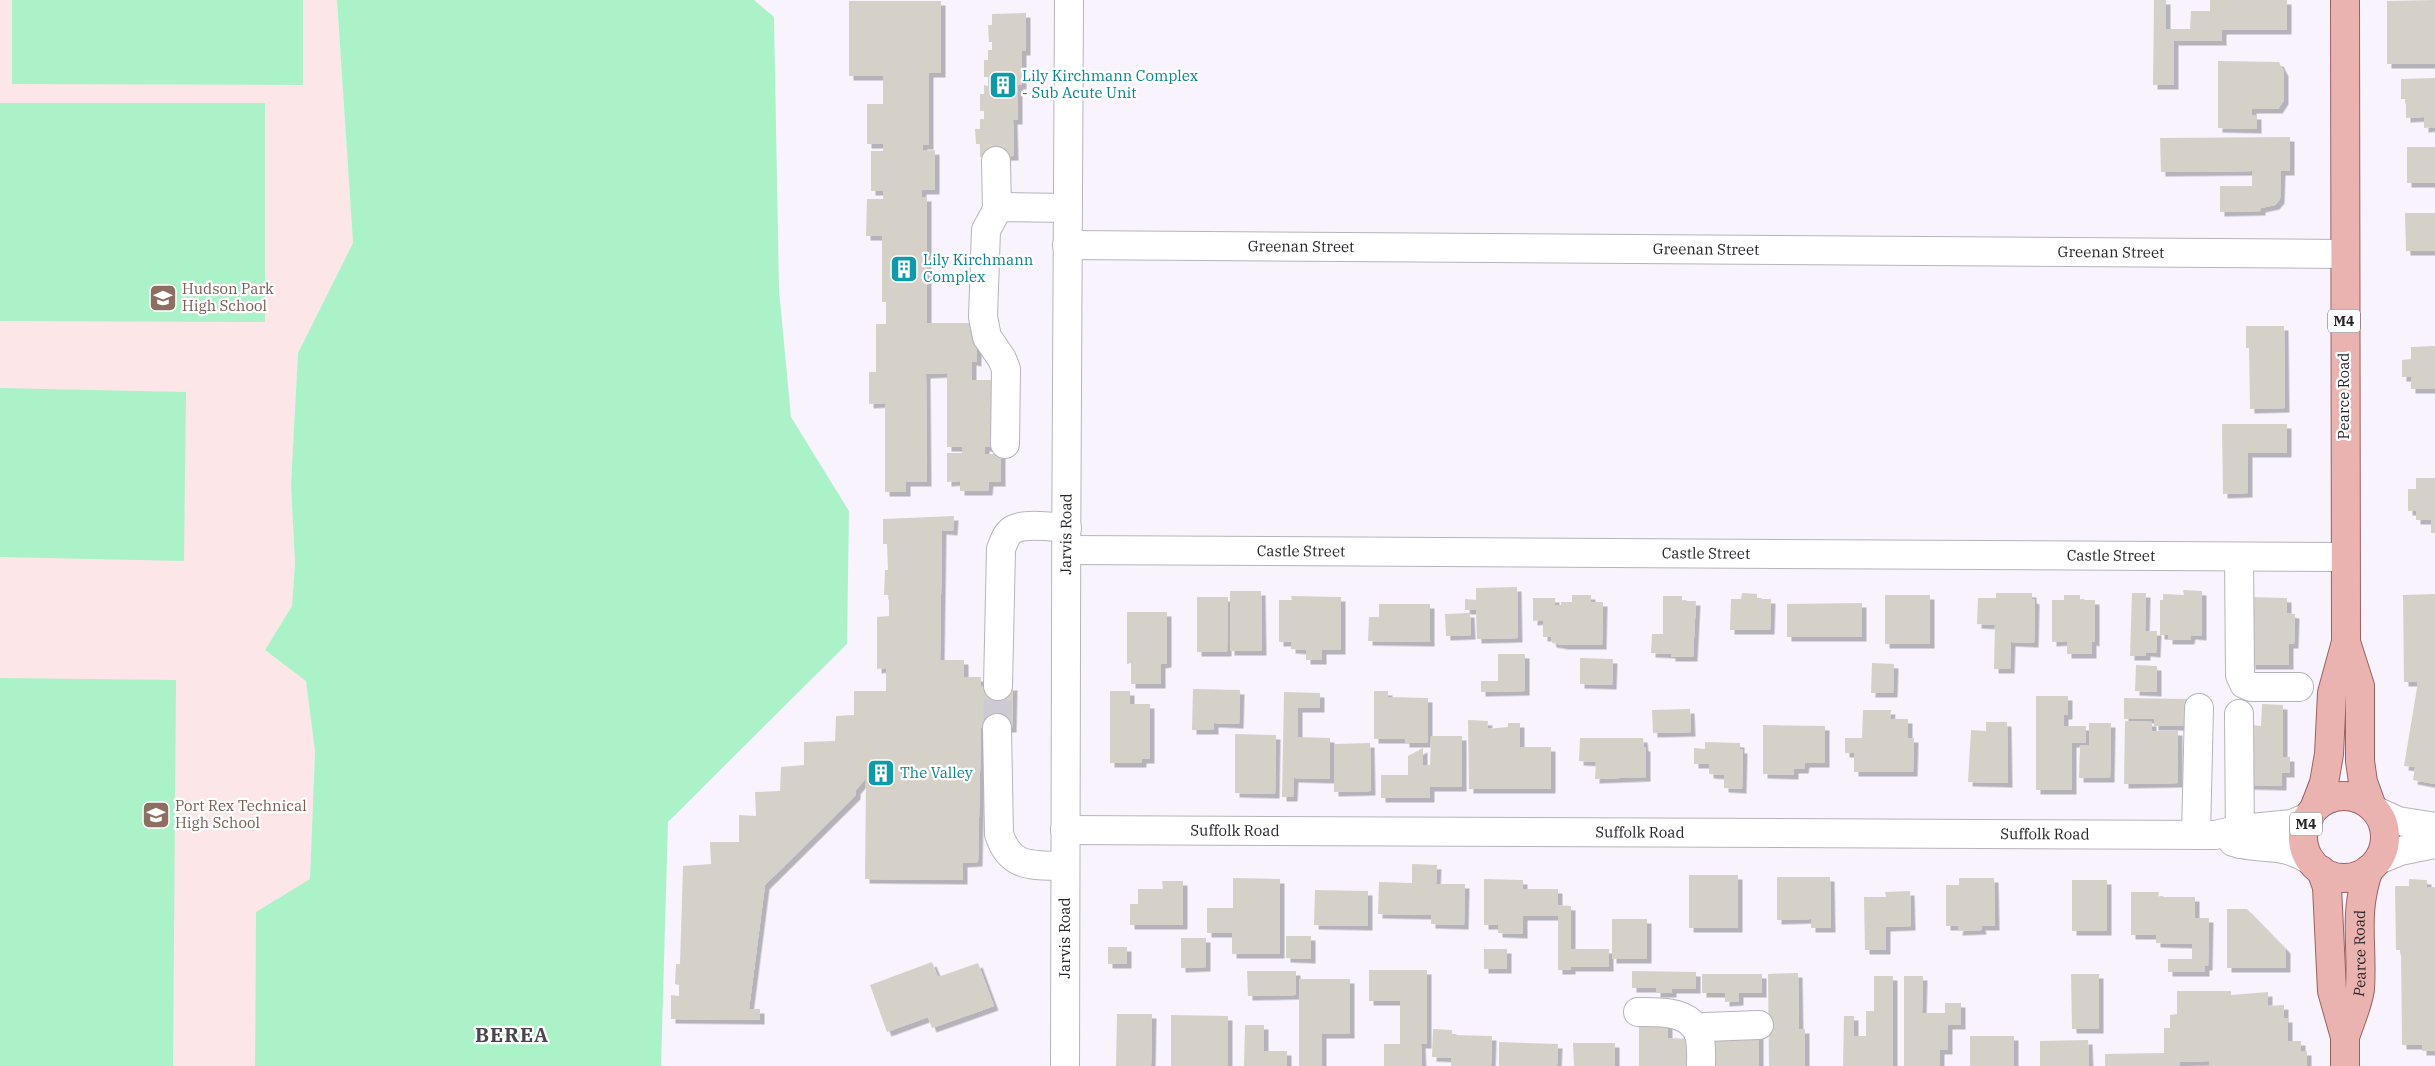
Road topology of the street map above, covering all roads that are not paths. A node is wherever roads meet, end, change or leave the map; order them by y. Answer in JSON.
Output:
{"nodes":[{"id":1,"x":1068,"y":0,"type":"edge"},
{"id":2,"x":2345,"y":0,"type":"edge"},
{"id":3,"x":996,"y":161,"type":"dead end"},
{"id":4,"x":1067,"y":208,"type":"junction"},
{"id":5,"x":997,"y":210,"type":"junction"},
{"id":6,"x":1067,"y":245,"type":"junction"},
{"id":7,"x":2344,"y":254,"type":"junction"},
{"id":8,"x":1004,"y":444,"type":"dead end"},
{"id":9,"x":1067,"y":539,"type":"junction"},
{"id":10,"x":2345,"y":557,"type":"junction"},
{"id":11,"x":2239,"y":558,"type":"junction"},
{"id":12,"x":2346,"y":642,"type":"junction"},
{"id":13,"x":998,"y":686,"type":"tunnel mouth"},
{"id":14,"x":2299,"y":687,"type":"dead end"},
{"id":15,"x":2199,"y":708,"type":"dead end"},
{"id":16,"x":2240,"y":714,"type":"dead end"},
{"id":17,"x":997,"y":728,"type":"tunnel mouth"},
{"id":18,"x":2374,"y":809,"type":"junction"},
{"id":19,"x":2312,"y":813,"type":"junction"},
{"id":20,"x":2435,"y":827,"type":"edge"},
{"id":21,"x":1065,"y":830,"type":"junction"},
{"id":22,"x":2205,"y":835,"type":"junction"},
{"id":23,"x":2240,"y":837,"type":"junction"},
{"id":24,"x":2435,"y":844,"type":"edge"},
{"id":25,"x":2316,"y":865,"type":"junction"},
{"id":26,"x":2374,"y":865,"type":"junction"},
{"id":27,"x":1065,"y":866,"type":"junction"},
{"id":28,"x":1638,"y":1012,"type":"dead end"},
{"id":29,"x":1759,"y":1025,"type":"dead end"},
{"id":30,"x":1700,"y":1034,"type":"junction"},
{"id":31,"x":2345,"y":1037,"type":"junction"},
{"id":32,"x":1065,"y":1066,"type":"edge"},
{"id":33,"x":1701,"y":1066,"type":"edge"},
{"id":34,"x":2345,"y":1066,"type":"edge"}],
"edges":[{"from":1,"to":4,"type":"street","name":"Jarvis Road"},
{"from":2,"to":7,"type":"main road","name":"Pearce Road","number":"M4"},
{"from":3,"to":5,"type":"street"},
{"from":4,"to":5,"type":"street"},
{"from":4,"to":6,"type":"street","name":"Jarvis Road"},
{"from":5,"to":8,"type":"street"},
{"from":6,"to":7,"type":"street","name":"Greenan Street"},
{"from":6,"to":9,"type":"street","name":"Jarvis Road"},
{"from":7,"to":10,"type":"main road","name":"Pearce Road","number":"M4"},
{"from":9,"to":11,"type":"street","name":"Castle Street"},
{"from":9,"to":13,"type":"street","name":"Castle Street"},
{"from":9,"to":21,"type":"street","name":"Jarvis Road"},
{"from":10,"to":11,"type":"street","name":"Castle Street"},
{"from":10,"to":12,"type":"main road","name":"Pearce Road","number":"M4"},
{"from":11,"to":14,"type":"street"},
{"from":12,"to":18,"type":"main road","name":"Pearce Road","number":"M4"},
{"from":12,"to":19,"type":"main road","name":"Pearce Road","number":"M4"},
{"from":15,"to":22,"type":"street"},
{"from":16,"to":23,"type":"street"},
{"from":17,"to":27,"type":"street"},
{"from":18,"to":19,"type":"main road","number":"M4"},
{"from":18,"to":20,"type":"street"},
{"from":18,"to":26,"type":"main road","name":"Pearce Road","number":"M4"},
{"from":19,"to":23,"type":"street","name":"Suffolk Road"},
{"from":19,"to":25,"type":"main road","name":"Pearce Road","number":"M4"},
{"from":21,"to":22,"type":"street","name":"Suffolk Road"},
{"from":21,"to":27,"type":"street","name":"Jarvis Road"},
{"from":22,"to":23,"type":"street","name":"Suffolk Road"},
{"from":23,"to":25,"type":"street","name":"Suffolk Road"},
{"from":24,"to":26,"type":"street"},
{"from":25,"to":26,"type":"main road"},
{"from":25,"to":31,"type":"main road","name":"Pearce Road","number":"M4"},
{"from":26,"to":31,"type":"main road","name":"Pearce Road","number":"M4"},
{"from":27,"to":32,"type":"street","name":"Jarvis Road"},
{"from":28,"to":30,"type":"street"},
{"from":29,"to":30,"type":"street"},
{"from":30,"to":33,"type":"street"},
{"from":31,"to":34,"type":"main road","name":"Pearce Road","number":"M4"}]}
